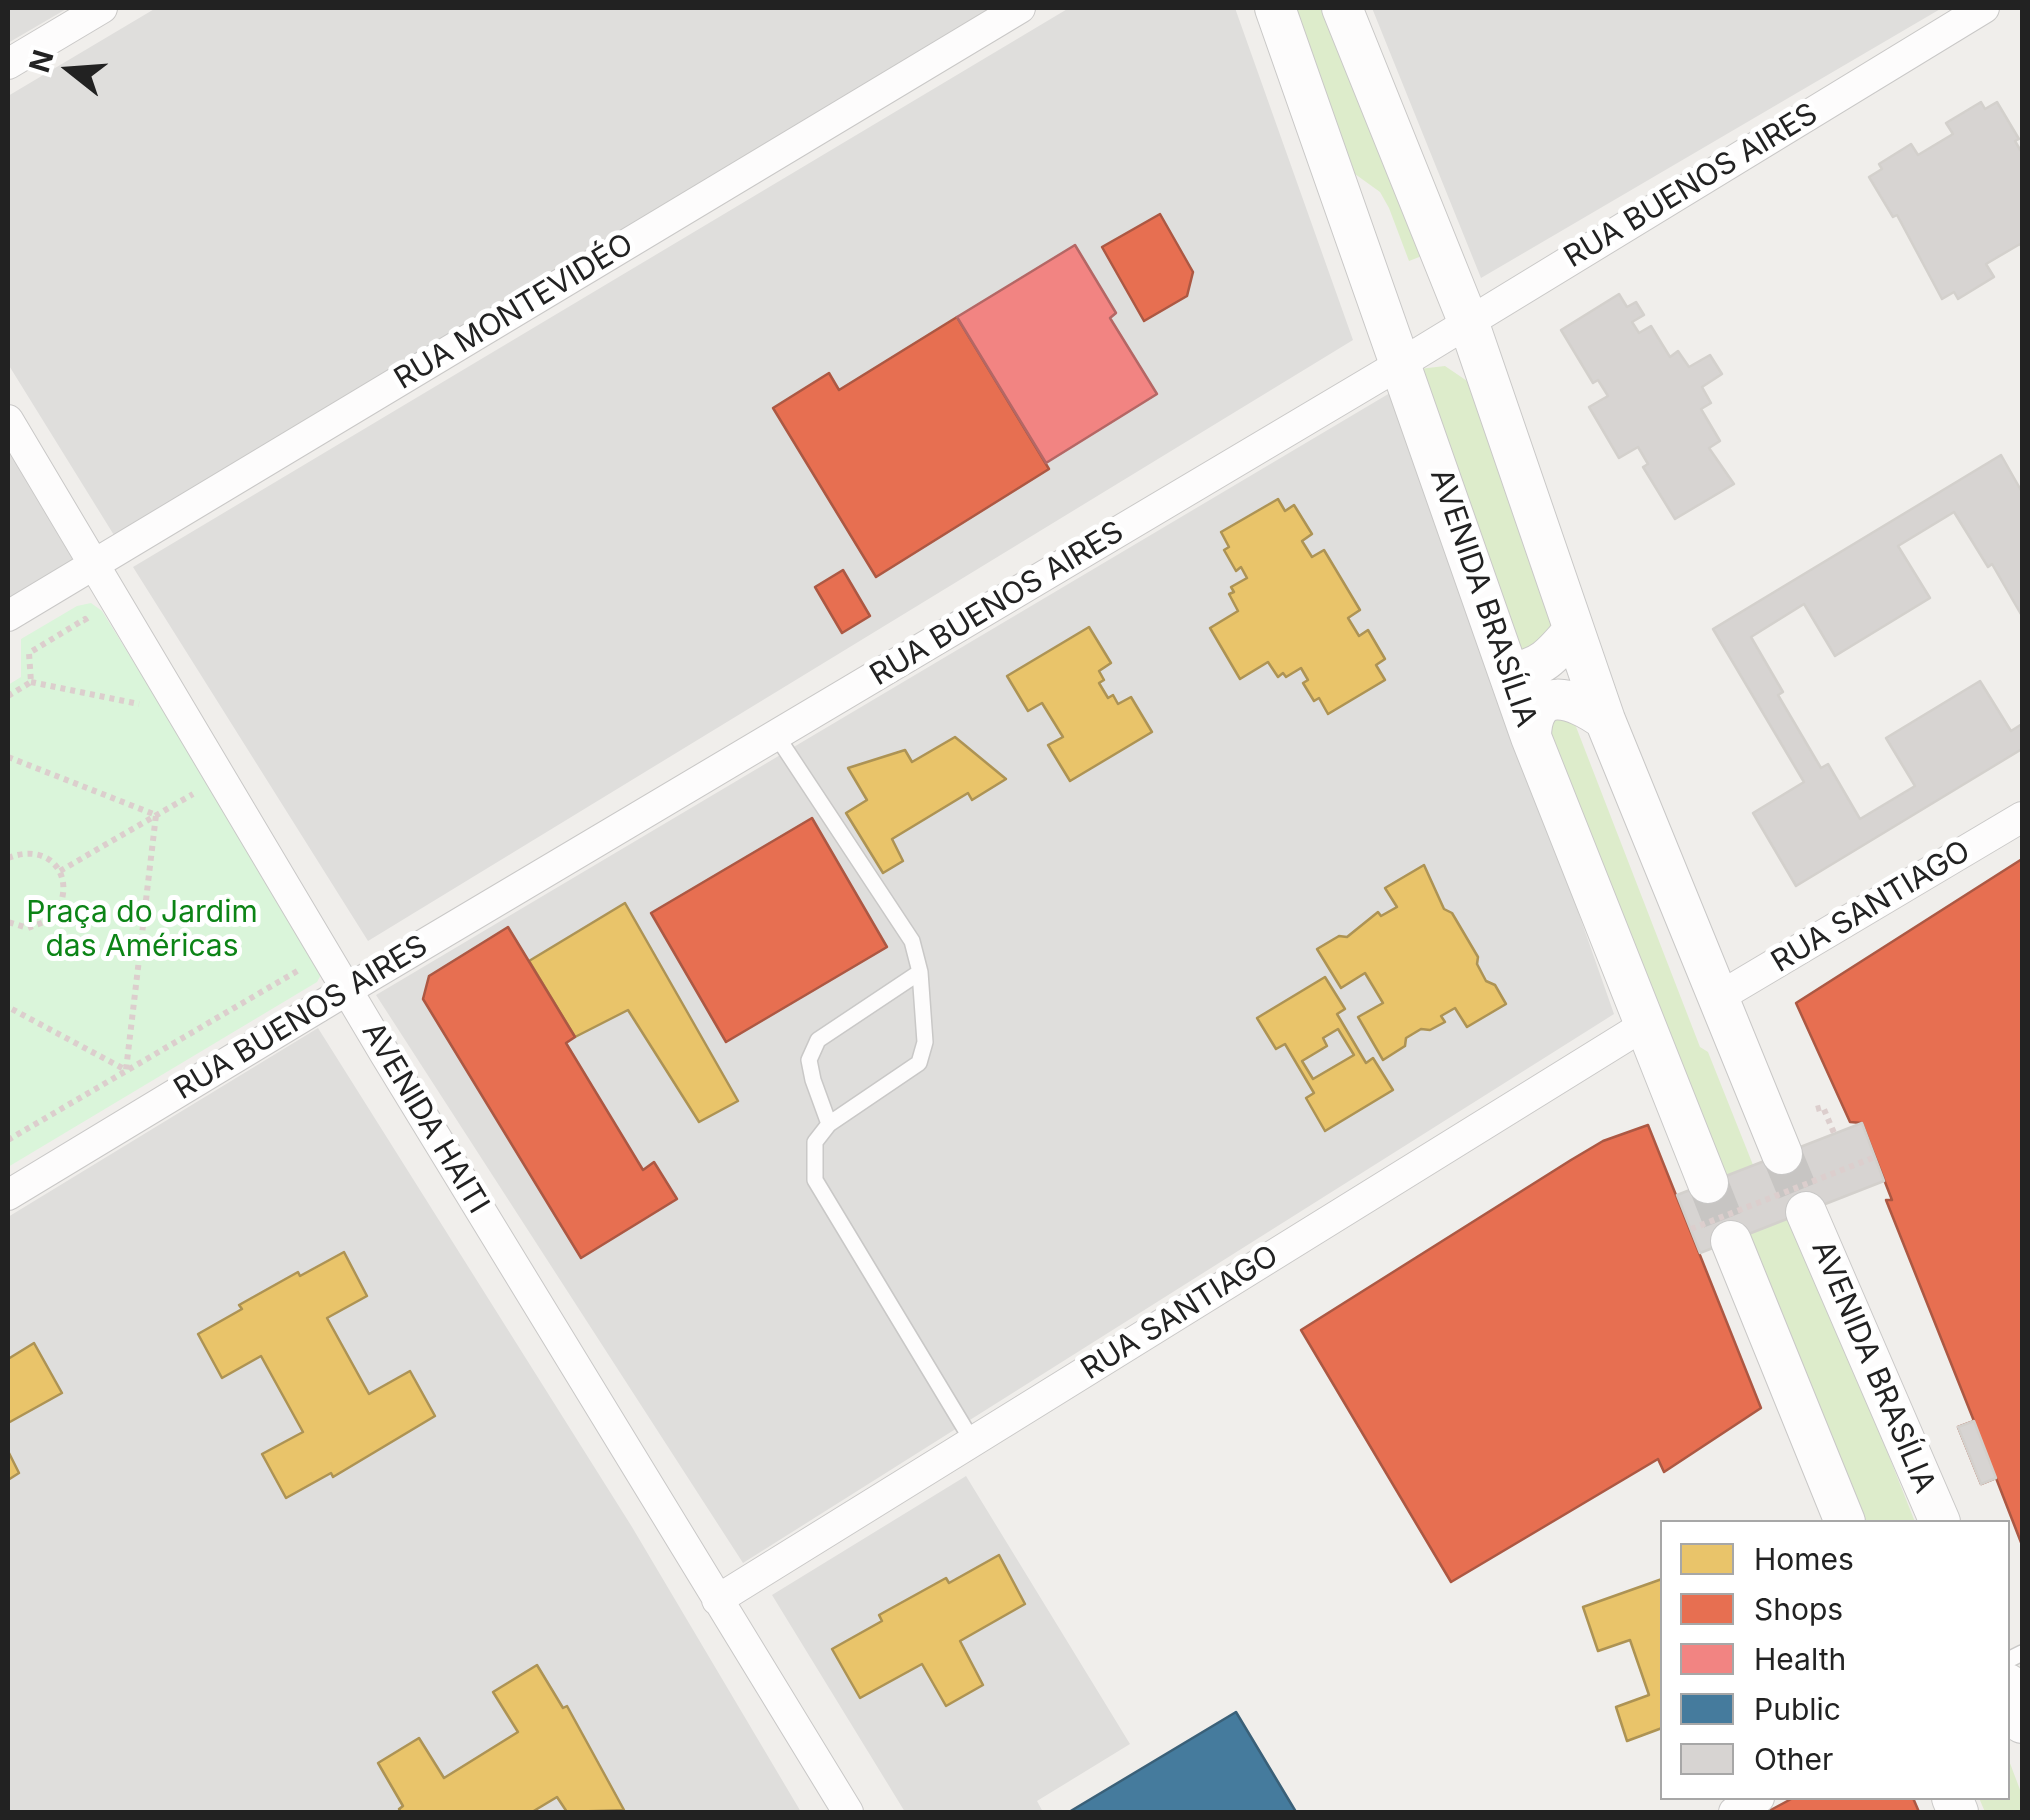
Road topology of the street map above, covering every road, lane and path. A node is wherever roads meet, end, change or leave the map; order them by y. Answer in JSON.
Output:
{"nodes":[{"id":1,"x":102,"y":8,"type":"edge"},
{"id":2,"x":1020,"y":8,"type":"edge"},
{"id":3,"x":1276,"y":8,"type":"edge"},
{"id":4,"x":1342,"y":8,"type":"edge"},
{"id":5,"x":1984,"y":8,"type":"edge"},
{"id":6,"x":8,"y":64,"type":"edge"},
{"id":7,"x":1468,"y":321,"type":"junction"},
{"id":8,"x":1402,"y":363,"type":"junction"},
{"id":9,"x":8,"y":420,"type":"edge"},
{"id":10,"x":93,"y":564,"type":"junction"},
{"id":11,"x":8,"y":616,"type":"edge"},
{"id":12,"x":1573,"y":631,"type":"junction"},
{"id":13,"x":94,"y":633,"type":"dead end"},
{"id":14,"x":1508,"y":672,"type":"junction"},
{"id":15,"x":31,"y":682,"type":"junction"},
{"id":16,"x":131,"y":690,"type":"dead end"},
{"id":17,"x":8,"y":696,"type":"edge"},
{"id":18,"x":140,"y":705,"type":"junction"},
{"id":19,"x":149,"y":719,"type":"dead end"},
{"id":20,"x":1605,"y":720,"type":"junction"},
{"id":21,"x":776,"y":735,"type":"junction"},
{"id":22,"x":1530,"y":737,"type":"junction"},
{"id":23,"x":8,"y":757,"type":"edge"},
{"id":24,"x":186,"y":778,"type":"dead end"},
{"id":25,"x":196,"y":792,"type":"junction"},
{"id":26,"x":206,"y":808,"type":"dead end"},
{"id":27,"x":156,"y":815,"type":"junction"},
{"id":28,"x":2022,"y":818,"type":"edge"},
{"id":29,"x":8,"y":858,"type":"edge"},
{"id":30,"x":60,"y":871,"type":"junction"},
{"id":31,"x":8,"y":922,"type":"edge"},
{"id":32,"x":305,"y":967,"type":"dead end"},
{"id":33,"x":920,"y":972,"type":"junction"},
{"id":34,"x":347,"y":990,"type":"junction"},
{"id":35,"x":1718,"y":996,"type":"junction"},
{"id":36,"x":8,"y":1006,"type":"edge"},
{"id":37,"x":1642,"y":1026,"type":"junction"},
{"id":38,"x":126,"y":1070,"type":"junction"},
{"id":39,"x":1816,"y":1110,"type":"dead end"},
{"id":40,"x":829,"y":1124,"type":"junction"},
{"id":41,"x":1834,"y":1133,"type":"dead end"},
{"id":42,"x":8,"y":1140,"type":"edge"},
{"id":43,"x":1782,"y":1154,"type":"tunnel mouth"},
{"id":44,"x":1875,"y":1157,"type":"dead end"},
{"id":45,"x":1708,"y":1183,"type":"tunnel mouth"},
{"id":46,"x":8,"y":1195,"type":"edge"},
{"id":47,"x":1806,"y":1212,"type":"tunnel mouth"},
{"id":48,"x":1691,"y":1229,"type":"dead end"},
{"id":49,"x":1731,"y":1241,"type":"tunnel mouth"},
{"id":50,"x":974,"y":1442,"type":"junction"},
{"id":51,"x":1845,"y":1520,"type":"edge"},
{"id":52,"x":1939,"y":1520,"type":"edge"},
{"id":53,"x":717,"y":1600,"type":"junction"},
{"id":54,"x":2010,"y":1690,"type":"edge"},
{"id":55,"x":2022,"y":1724,"type":"edge"},
{"id":56,"x":1756,"y":1800,"type":"edge"},
{"id":57,"x":848,"y":1812,"type":"edge"},
{"id":58,"x":1734,"y":1812,"type":"edge"}],
"edges":[{"from":1,"to":6,"type":"street"},
{"from":2,"to":10,"type":"street","name":"RUA MONTEVIDÉO"},
{"from":3,"to":8,"type":"street","name":"AVENIDA BRASÍLIA"},
{"from":4,"to":7,"type":"street"},
{"from":5,"to":7,"type":"street","name":"RUA BUENOS AIRES"},
{"from":7,"to":8,"type":"street","name":"RUA BUENOS AIRES"},
{"from":7,"to":12,"type":"street"},
{"from":8,"to":14,"type":"street","name":"AVENIDA BRASÍLIA"},
{"from":8,"to":21,"type":"street","name":"RUA BUENOS AIRES"},
{"from":9,"to":10,"type":"street","name":"AVENIDA HAITI"},
{"from":10,"to":11,"type":"street","name":"RUA MONTEVIDÉO"},
{"from":10,"to":34,"type":"street","name":"AVENIDA HAITI"},
{"from":12,"to":14,"type":"street"},
{"from":12,"to":20,"type":"street"},
{"from":13,"to":15,"type":"path"},
{"from":14,"to":22,"type":"street","name":"AVENIDA BRASÍLIA"},
{"from":15,"to":17,"type":"path"},
{"from":15,"to":18,"type":"path"},
{"from":16,"to":18,"type":"path"},
{"from":18,"to":19,"type":"path"},
{"from":20,"to":22,"type":"street"},
{"from":20,"to":35,"type":"street"},
{"from":21,"to":33,"type":"lane"},
{"from":21,"to":34,"type":"street","name":"RUA BUENOS AIRES"},
{"from":22,"to":37,"type":"street","name":"AVENIDA BRASÍLIA"},
{"from":23,"to":27,"type":"path"},
{"from":24,"to":25,"type":"path"},
{"from":25,"to":26,"type":"path"},
{"from":25,"to":27,"type":"path"},
{"from":27,"to":30,"type":"path"},
{"from":27,"to":38,"type":"path"},
{"from":28,"to":35,"type":"street","name":"RUA SANTIAGO"},
{"from":29,"to":30,"type":"path"},
{"from":30,"to":31,"type":"path"},
{"from":32,"to":38,"type":"path"},
{"from":33,"to":40,"type":"lane"},
{"from":33,"to":40,"type":"lane"},
{"from":34,"to":46,"type":"street","name":"RUA BUENOS AIRES"},
{"from":34,"to":53,"type":"street","name":"AVENIDA HAITI"},
{"from":35,"to":43,"type":"street"},
{"from":36,"to":38,"type":"path"},
{"from":37,"to":45,"type":"street","name":"AVENIDA BRASÍLIA"},
{"from":37,"to":50,"type":"street","name":"RUA SANTIAGO"},
{"from":38,"to":42,"type":"path"},
{"from":39,"to":41,"type":"path"},
{"from":40,"to":50,"type":"lane"},
{"from":44,"to":48,"type":"path","bridge":true},
{"from":47,"to":52,"type":"street","name":"AVENIDA BRASÍLIA"},
{"from":49,"to":51,"type":"street"},
{"from":50,"to":53,"type":"street","name":"RUA SANTIAGO"},
{"from":53,"to":57,"type":"street","name":"AVENIDA HAITI"},
{"from":54,"to":55,"type":"street"},
{"from":56,"to":58,"type":"street"}]}
